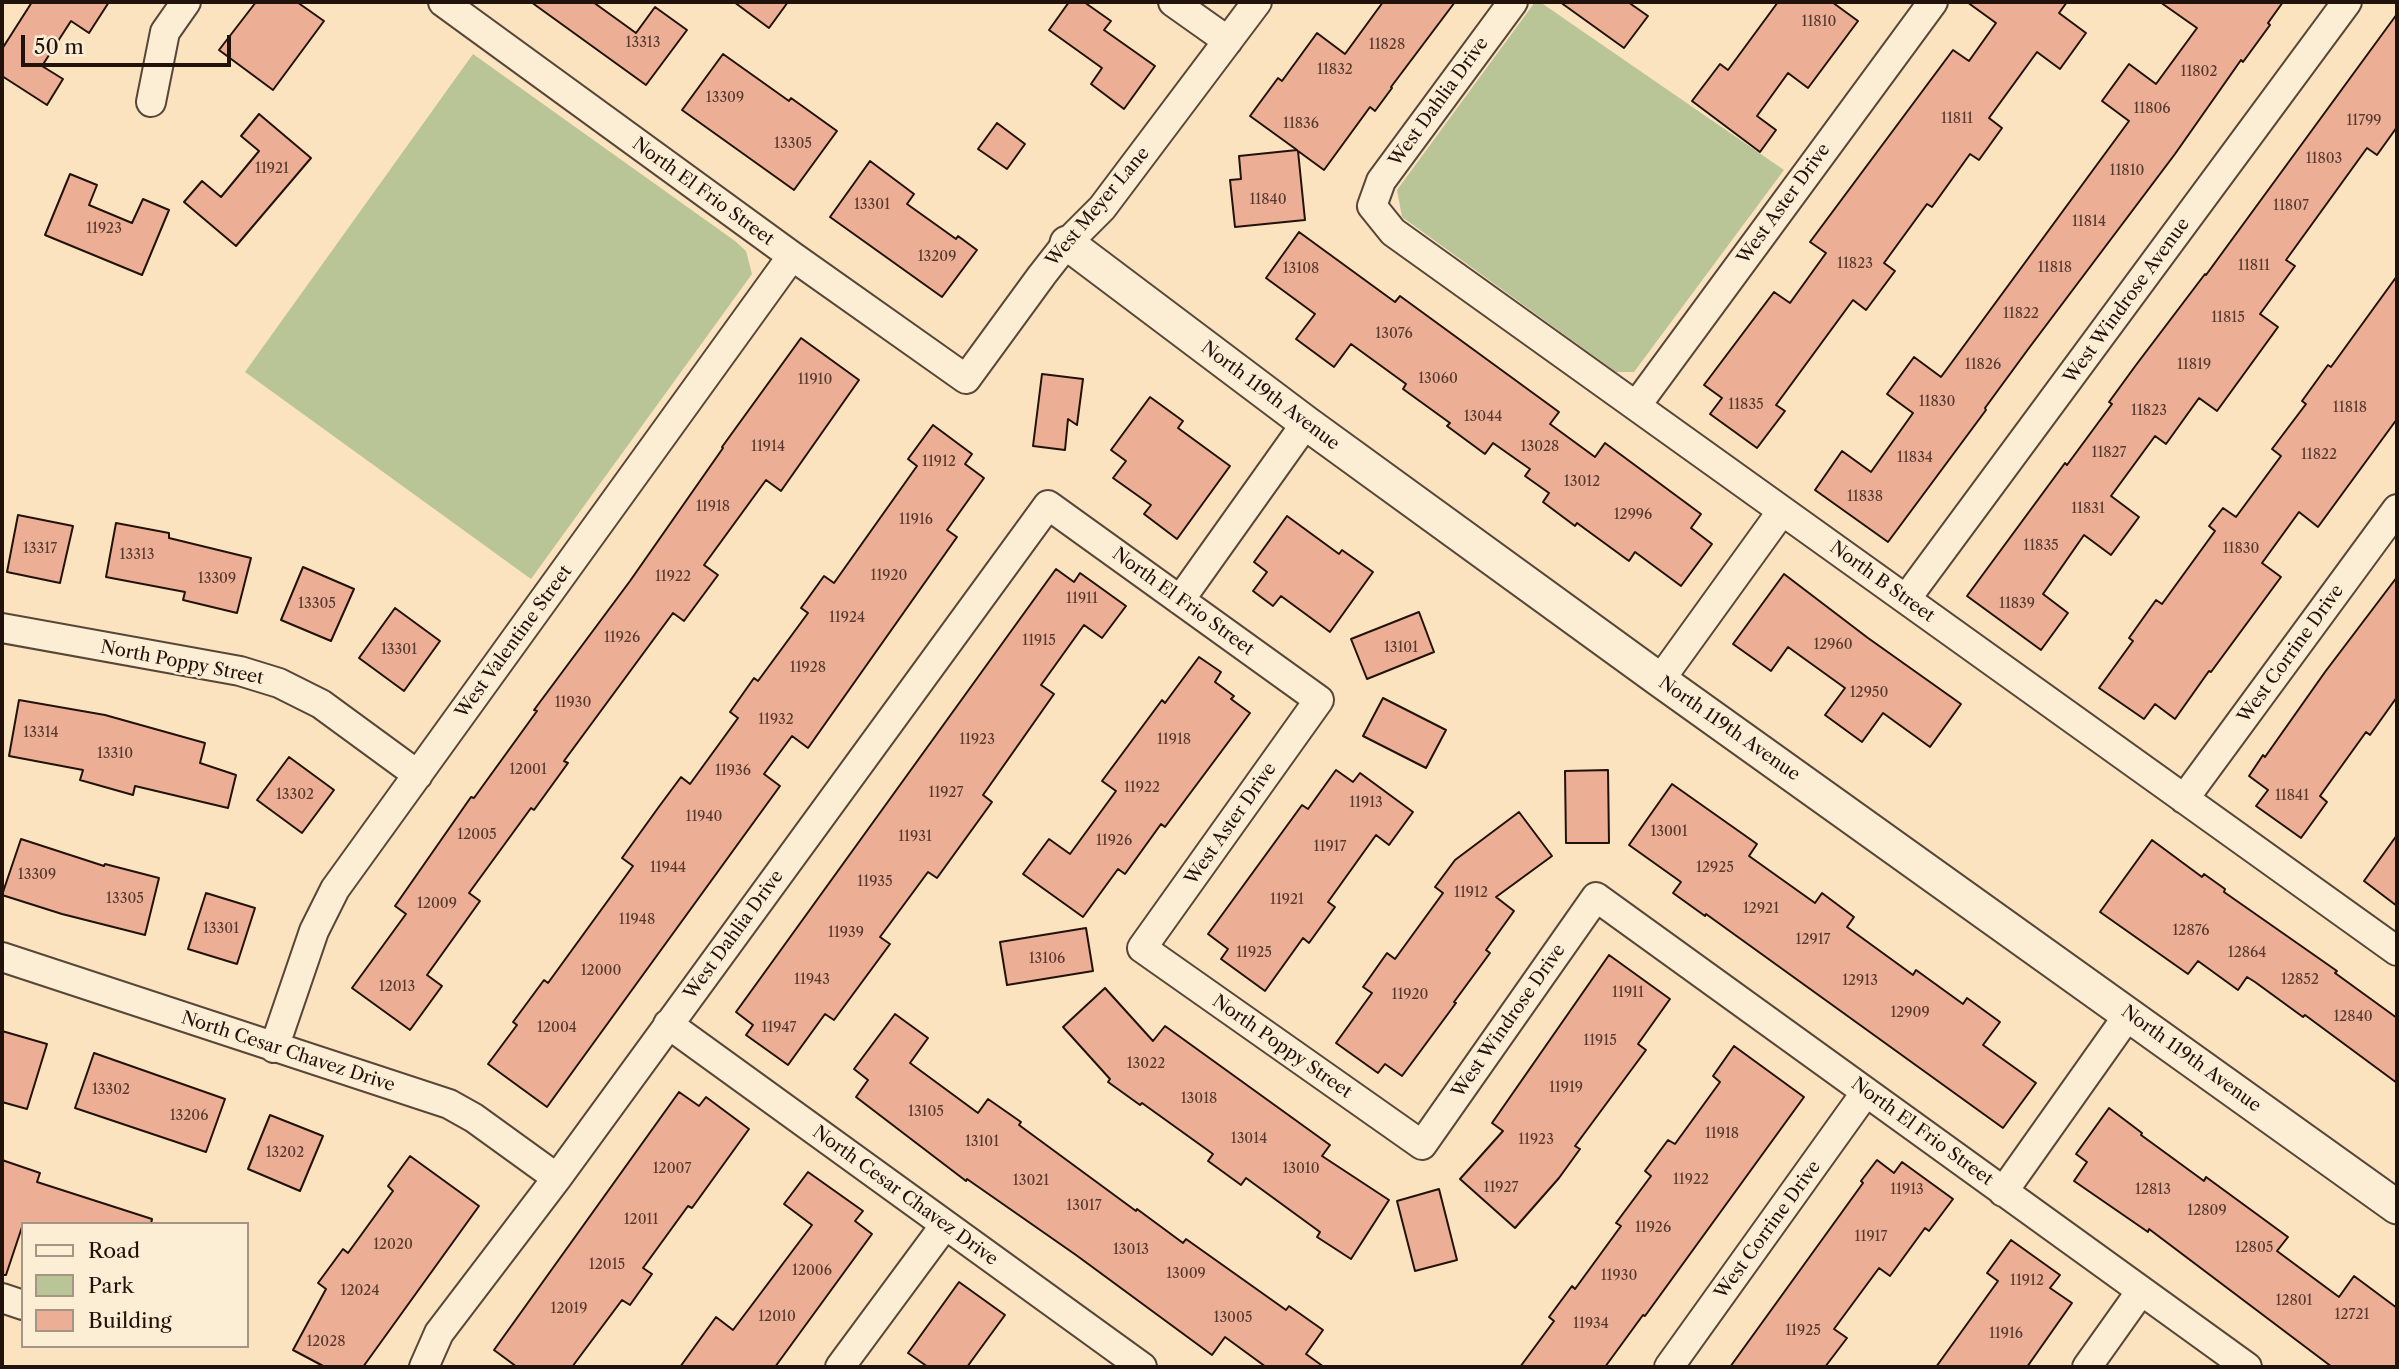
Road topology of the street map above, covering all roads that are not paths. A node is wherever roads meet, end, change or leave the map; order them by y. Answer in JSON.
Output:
{"nodes":[{"id":1,"x":186,"y":2,"type":"edge"},
{"id":2,"x":443,"y":2,"type":"edge"},
{"id":3,"x":1173,"y":2,"type":"edge"},
{"id":4,"x":1257,"y":2,"type":"edge"},
{"id":5,"x":1513,"y":2,"type":"edge"},
{"id":6,"x":1933,"y":2,"type":"edge"},
{"id":7,"x":2347,"y":2,"type":"edge"},
{"id":8,"x":1228,"y":41,"type":"junction"},
{"id":9,"x":151,"y":102,"type":"dead end"},
{"id":10,"x":1373,"y":206,"type":"joint"},
{"id":11,"x":1067,"y":243,"type":"junction"},
{"id":12,"x":792,"y":256,"type":"junction"},
{"id":13,"x":966,"y":379,"type":"joint"},
{"id":14,"x":1636,"y":406,"type":"junction"},
{"id":15,"x":1306,"y":423,"type":"junction"},
{"id":16,"x":1048,"y":505,"type":"joint"},
{"id":17,"x":2397,"y":509,"type":"edge"},
{"id":18,"x":1782,"y":511,"type":"junction"},
{"id":19,"x":1906,"y":599,"type":"junction"},
{"id":20,"x":1180,"y":600,"type":"junction"},
{"id":21,"x":2,"y":628,"type":"edge"},
{"id":22,"x":1660,"y":680,"type":"junction"},
{"id":23,"x":1319,"y":700,"type":"joint"},
{"id":24,"x":418,"y":775,"type":"junction"},
{"id":25,"x":2184,"y":799,"type":"junction"},
{"id":26,"x":1596,"y":897,"type":"joint"},
{"id":27,"x":1142,"y":948,"type":"joint"},
{"id":28,"x":2397,"y":951,"type":"edge"},
{"id":29,"x":2,"y":957,"type":"edge"},
{"id":30,"x":2129,"y":1014,"type":"junction"},
{"id":31,"x":668,"y":1024,"type":"junction"},
{"id":32,"x":274,"y":1048,"type":"junction"},
{"id":33,"x":1867,"y":1092,"type":"junction"},
{"id":34,"x":1422,"y":1145,"type":"joint"},
{"id":35,"x":558,"y":1178,"type":"junction"},
{"id":36,"x":2003,"y":1192,"type":"junction"},
{"id":37,"x":2397,"y":1207,"type":"edge"},
{"id":38,"x":945,"y":1224,"type":"junction"},
{"id":39,"x":2141,"y":1291,"type":"junction"},
{"id":40,"x":2,"y":1298,"type":"edge"},
{"id":41,"x":21,"y":1304,"type":"edge"},
{"id":42,"x":424,"y":1367,"type":"edge"},
{"id":43,"x":840,"y":1367,"type":"edge"},
{"id":44,"x":1142,"y":1367,"type":"edge"},
{"id":45,"x":1669,"y":1367,"type":"edge"},
{"id":46,"x":2087,"y":1367,"type":"edge"},
{"id":47,"x":2247,"y":1367,"type":"edge"}],
"edges":[{"from":1,"to":9,"type":"street"},
{"from":2,"to":12,"type":"street","name":"North El Frio Street"},
{"from":3,"to":8,"type":"street"},
{"from":4,"to":8,"type":"street","name":"West Meyer Lane"},
{"from":5,"to":10,"type":"street","name":"West Dahlia Drive"},
{"from":6,"to":14,"type":"street","name":"West Aster Drive"},
{"from":7,"to":19,"type":"street","name":"West Windrose Avenue"},
{"from":8,"to":11,"type":"street","name":"West Meyer Lane"},
{"from":10,"to":14,"type":"street","name":"North B Street"},
{"from":11,"to":13,"type":"street","name":"West Meyer Lane"},
{"from":11,"to":15,"type":"street","name":"North 119th Avenue"},
{"from":12,"to":13,"type":"street","name":"North El Frio Street"},
{"from":12,"to":24,"type":"street","name":"West Valentine Street"},
{"from":14,"to":18,"type":"street","name":"North B Street"},
{"from":15,"to":20,"type":"street"},
{"from":15,"to":22,"type":"street","name":"North 119th Avenue"},
{"from":16,"to":20,"type":"street","name":"North El Frio Street"},
{"from":16,"to":31,"type":"street","name":"West Dahlia Drive"},
{"from":17,"to":25,"type":"street","name":"West Corrine Drive"},
{"from":18,"to":19,"type":"street","name":"North B Street"},
{"from":18,"to":22,"type":"street"},
{"from":19,"to":25,"type":"street","name":"North B Street"},
{"from":20,"to":23,"type":"street","name":"North El Frio Street"},
{"from":21,"to":24,"type":"street","name":"North Poppy Street"},
{"from":22,"to":30,"type":"street","name":"North 119th Avenue"},
{"from":23,"to":27,"type":"street","name":"West Aster Drive"},
{"from":24,"to":32,"type":"street","name":"West Valentine Street"},
{"from":25,"to":28,"type":"street","name":"North B Street"},
{"from":26,"to":33,"type":"street","name":"North El Frio Street"},
{"from":26,"to":34,"type":"street","name":"West Windrose Drive"},
{"from":27,"to":34,"type":"street","name":"North Poppy Street"},
{"from":29,"to":32,"type":"street","name":"North Cesar Chavez Drive"},
{"from":30,"to":36,"type":"street"},
{"from":30,"to":37,"type":"street","name":"North 119th Avenue"},
{"from":31,"to":35,"type":"street","name":"West Dahlia Drive"},
{"from":31,"to":38,"type":"street","name":"North Cesar Chavez Drive"},
{"from":32,"to":35,"type":"street","name":"North Cesar Chavez Drive"},
{"from":33,"to":36,"type":"street","name":"North El Frio Street"},
{"from":33,"to":45,"type":"street","name":"West Corrine Drive"},
{"from":35,"to":42,"type":"street","name":"West Dahlia Drive"},
{"from":36,"to":39,"type":"street","name":"North El Frio Street"},
{"from":38,"to":43,"type":"street"},
{"from":38,"to":44,"type":"street","name":"North Cesar Chavez Drive"},
{"from":39,"to":46,"type":"street"},
{"from":39,"to":47,"type":"street","name":"North El Frio Street"},
{"from":40,"to":41,"type":"street"}]}
